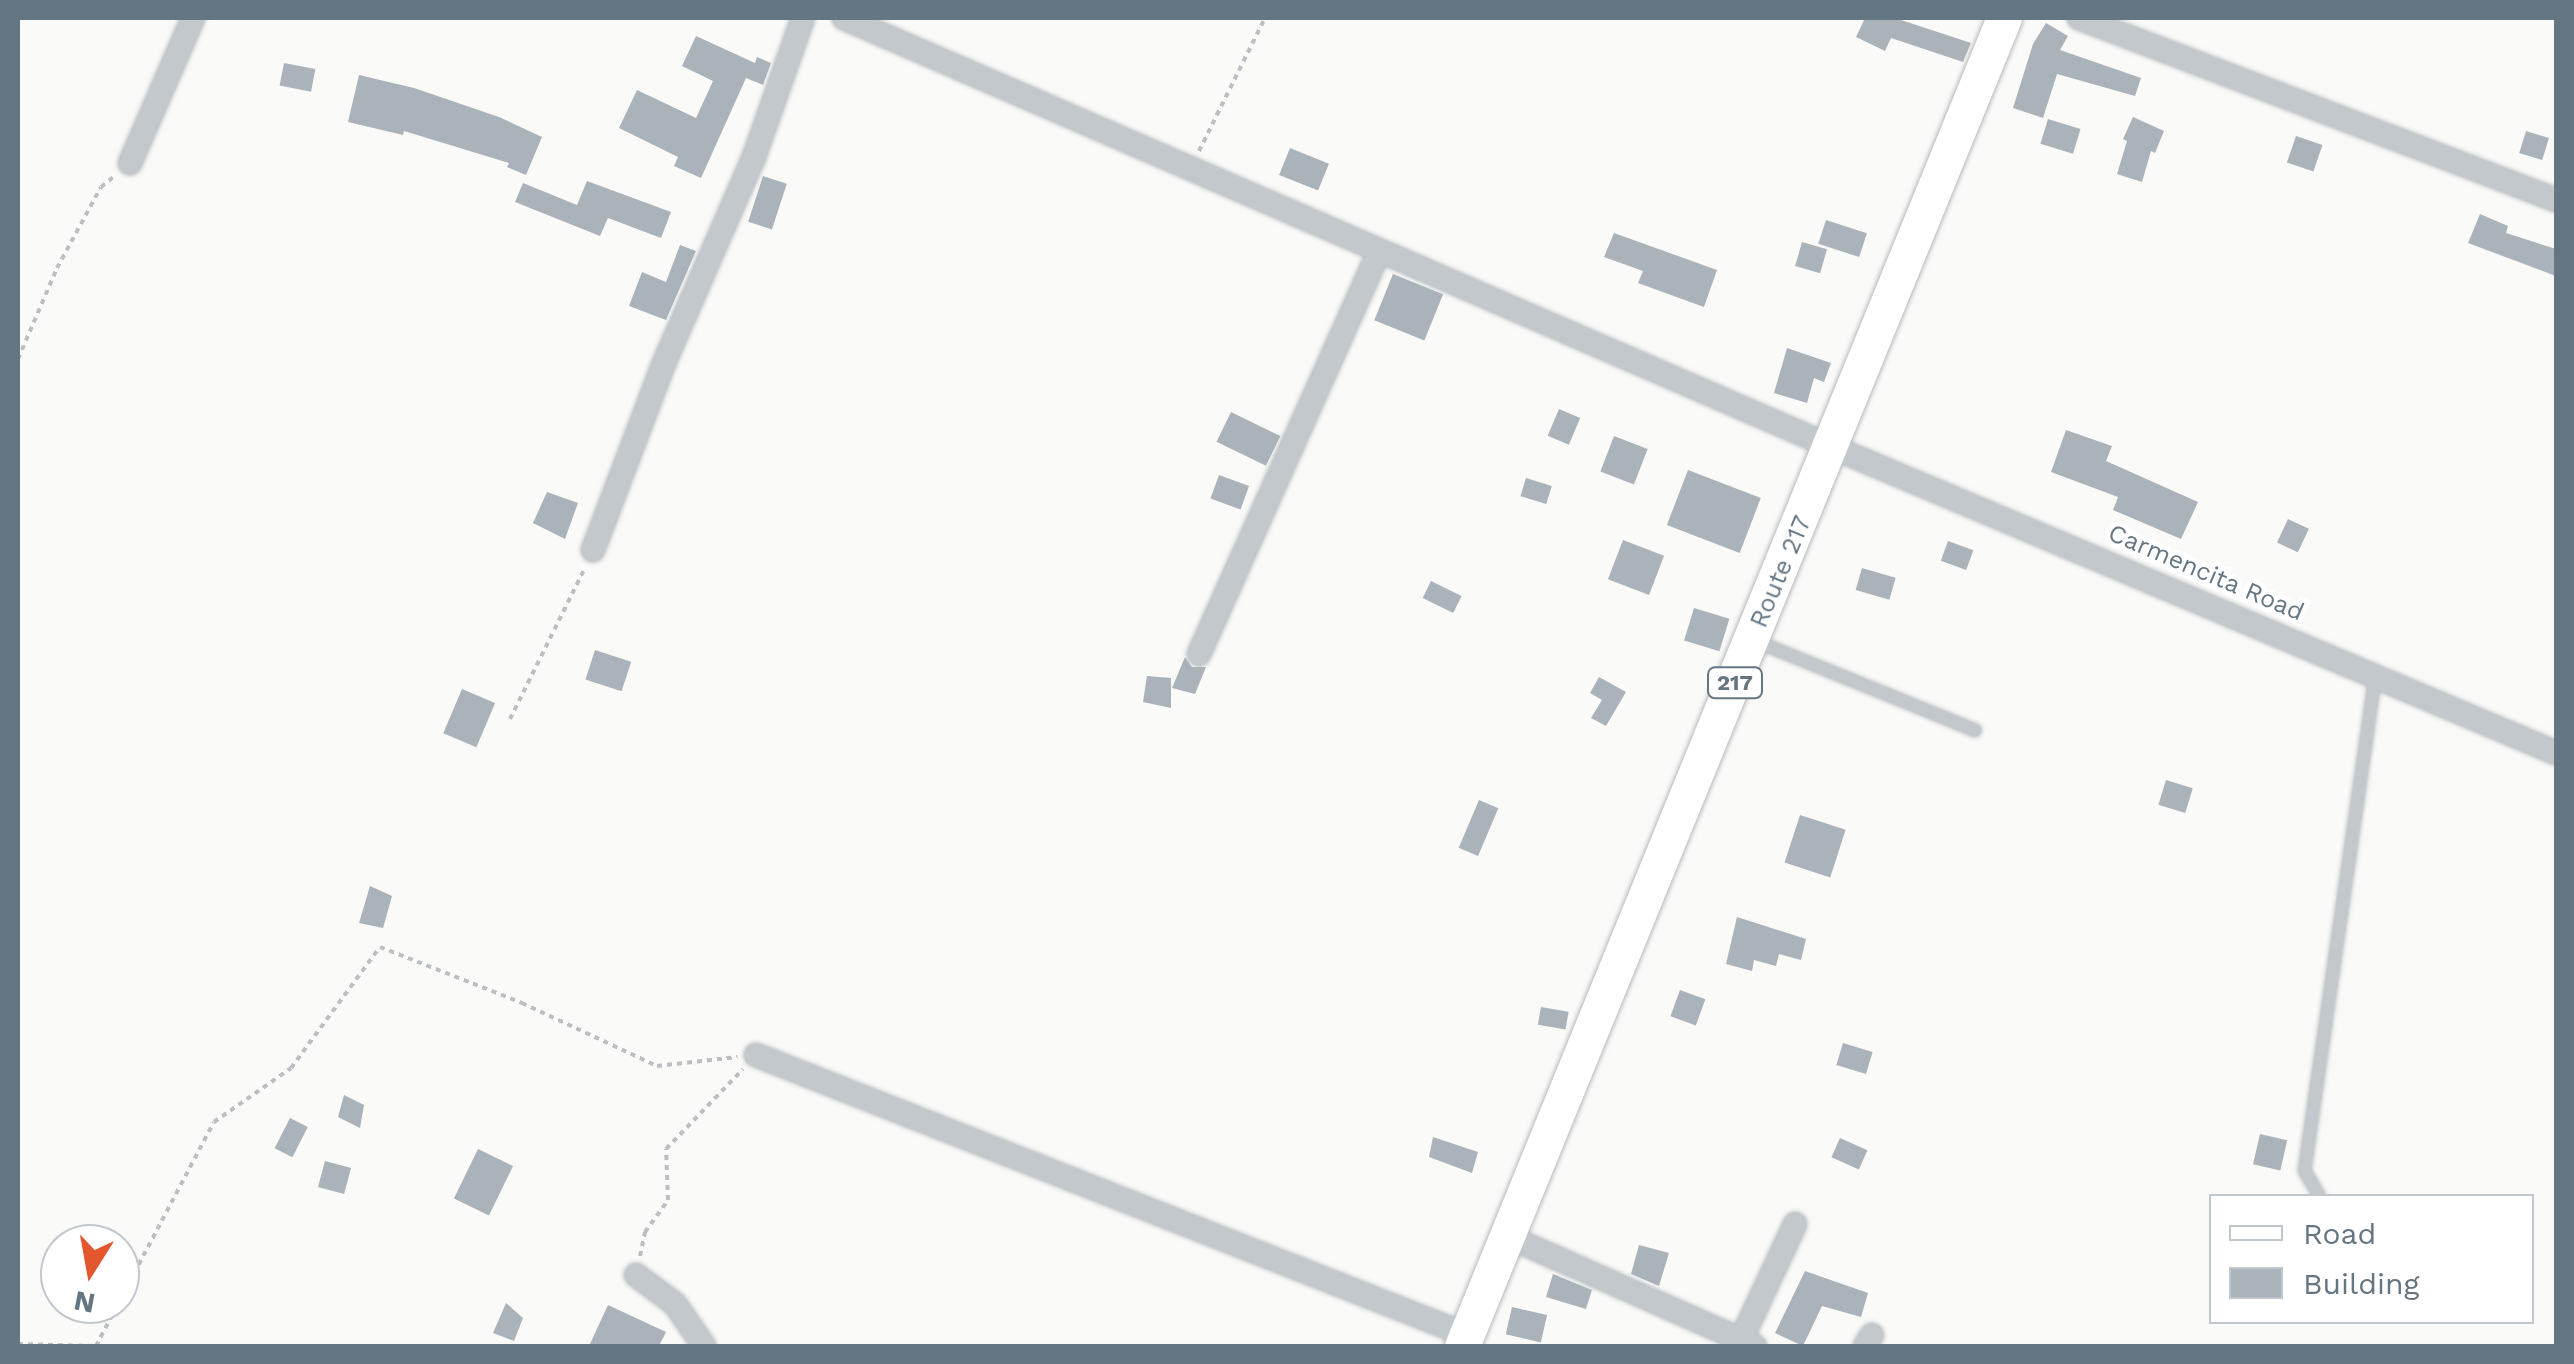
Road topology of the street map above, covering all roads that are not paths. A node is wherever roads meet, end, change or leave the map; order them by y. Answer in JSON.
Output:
{"nodes":[{"id":1,"x":193,"y":18,"type":"edge"},
{"id":2,"x":803,"y":18,"type":"edge"},
{"id":3,"x":844,"y":18,"type":"edge"},
{"id":4,"x":2004,"y":18,"type":"edge"},
{"id":5,"x":2078,"y":18,"type":"edge"},
{"id":6,"x":130,"y":164,"type":"road end"},
{"id":7,"x":2556,"y":200,"type":"edge"},
{"id":8,"x":1379,"y":252,"type":"junction"},
{"id":9,"x":1832,"y":448,"type":"junction"},
{"id":10,"x":594,"y":550,"type":"road end"},
{"id":11,"x":1752,"y":640,"type":"junction"},
{"id":12,"x":1199,"y":654,"type":"dead end"},
{"id":13,"x":2375,"y":674,"type":"junction"},
{"id":14,"x":1974,"y":730,"type":"dead end"},
{"id":15,"x":2556,"y":753,"type":"edge"},
{"id":16,"x":756,"y":1055,"type":"road end"},
{"id":17,"x":2319,"y":1194,"type":"edge"},
{"id":18,"x":1794,"y":1224,"type":"dead end"},
{"id":19,"x":1509,"y":1236,"type":"junction"},
{"id":20,"x":636,"y":1275,"type":"road end"},
{"id":21,"x":1465,"y":1341,"type":"edge"},
{"id":22,"x":1748,"y":1344,"type":"edge"},
{"id":23,"x":704,"y":1346,"type":"edge"}],
"edges":[{"from":1,"to":6,"type":"street"},
{"from":2,"to":10,"type":"street"},
{"from":3,"to":8,"type":"street","name":"Carmencita Road"},
{"from":4,"to":9,"type":"main road","name":"Route 217","number":"217"},
{"from":5,"to":7,"type":"street"},
{"from":8,"to":9,"type":"street","name":"Carmencita Road"},
{"from":8,"to":12,"type":"street"},
{"from":9,"to":11,"type":"main road","name":"Route 217","number":"217"},
{"from":9,"to":13,"type":"street","name":"Carmencita Road"},
{"from":11,"to":14,"type":"lane"},
{"from":11,"to":19,"type":"main road","name":"Route 217","number":"217"},
{"from":13,"to":15,"type":"street","name":"Carmencita Road"},
{"from":13,"to":17,"type":"lane"},
{"from":16,"to":21,"type":"street"},
{"from":18,"to":22,"type":"street"},
{"from":19,"to":21,"type":"main road","name":"Route 217","number":"217"},
{"from":19,"to":22,"type":"street"},
{"from":20,"to":23,"type":"street"}]}
